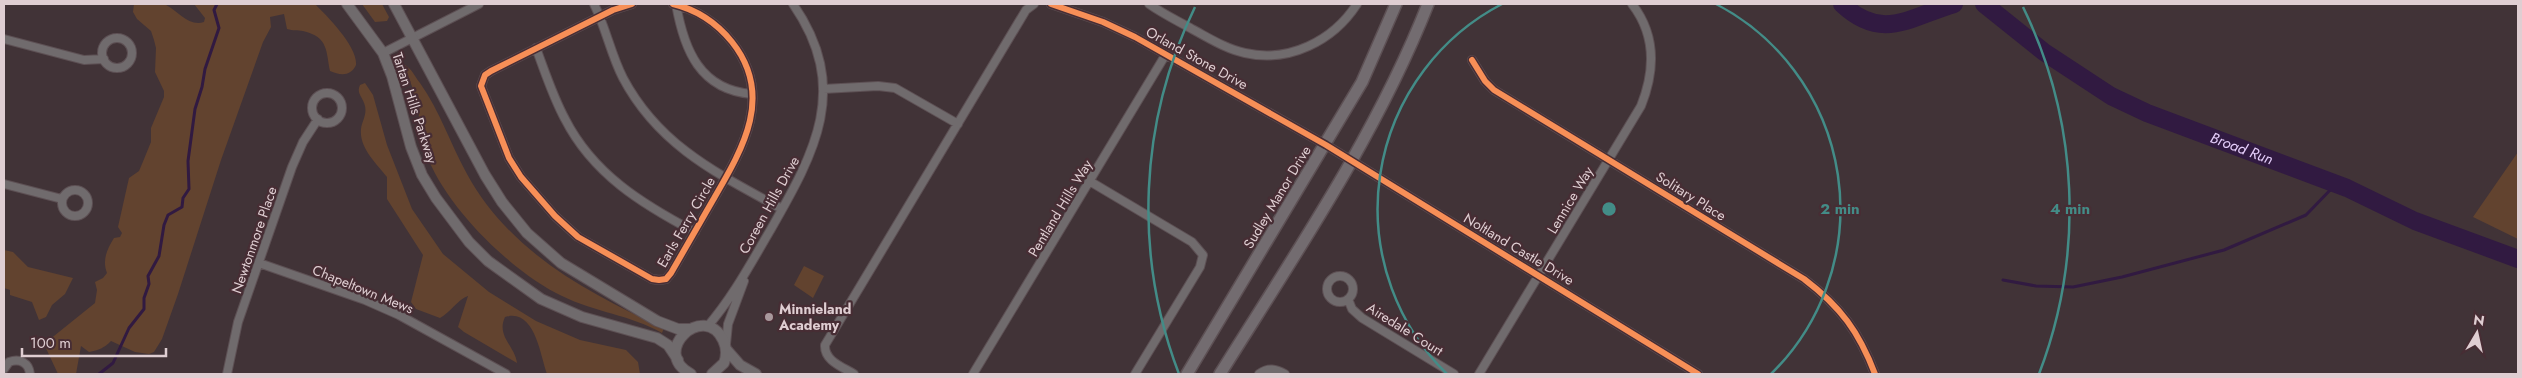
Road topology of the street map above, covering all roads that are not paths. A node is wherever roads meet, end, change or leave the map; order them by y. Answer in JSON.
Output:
{"nodes":[{"id":1,"x":347,"y":4,"type":"edge"},
{"id":2,"x":394,"y":4,"type":"edge"},
{"id":3,"x":479,"y":4,"type":"edge"},
{"id":4,"x":594,"y":4,"type":"edge"},
{"id":5,"x":632,"y":4,"type":"edge"},
{"id":6,"x":674,"y":4,"type":"edge"},
{"id":7,"x":794,"y":4,"type":"edge"},
{"id":8,"x":1034,"y":4,"type":"edge"},
{"id":9,"x":1051,"y":4,"type":"edge"},
{"id":10,"x":1149,"y":4,"type":"edge"},
{"id":11,"x":1357,"y":4,"type":"edge"},
{"id":12,"x":1396,"y":4,"type":"edge"},
{"id":13,"x":1428,"y":4,"type":"edge"},
{"id":14,"x":1632,"y":4,"type":"edge"},
{"id":15,"x":600,"y":16,"type":"junction"},
{"id":16,"x":411,"y":38,"type":"junction"},
{"id":17,"x":4,"y":39,"type":"edge"},
{"id":18,"x":536,"y":48,"type":"junction"},
{"id":19,"x":383,"y":53,"type":"junction"},
{"id":20,"x":1166,"y":54,"type":"junction"},
{"id":21,"x":104,"y":59,"type":"dead end"},
{"id":22,"x":1472,"y":60,"type":"dead end"},
{"id":23,"x":823,"y":89,"type":"junction"},
{"id":24,"x":752,"y":94,"type":"junction"},
{"id":25,"x":318,"y":119,"type":"dead end"},
{"id":26,"x":958,"y":124,"type":"junction"},
{"id":27,"x":1326,"y":145,"type":"junction"},
{"id":28,"x":1351,"y":160,"type":"junction"},
{"id":29,"x":1609,"y":160,"type":"junction"},
{"id":30,"x":726,"y":179,"type":"junction"},
{"id":31,"x":1091,"y":182,"type":"junction"},
{"id":32,"x":4,"y":184,"type":"edge"},
{"id":33,"x":62,"y":199,"type":"dead end"},
{"id":34,"x":782,"y":209,"type":"junction"},
{"id":35,"x":695,"y":232,"type":"junction"},
{"id":36,"x":259,"y":263,"type":"junction"},
{"id":37,"x":746,"y":274,"type":"junction"},
{"id":38,"x":1539,"y":276,"type":"junction"},
{"id":39,"x":1348,"y":299,"type":"dead end"},
{"id":40,"x":707,"y":327,"type":"junction"},
{"id":41,"x":689,"y":329,"type":"junction"},
{"id":42,"x":726,"y":347,"type":"junction"},
{"id":43,"x":5,"y":365,"type":"edge"},
{"id":44,"x":683,"y":369,"type":"edge"},
{"id":45,"x":30,"y":374,"type":"edge"},
{"id":46,"x":227,"y":374,"type":"edge"},
{"id":47,"x":506,"y":374,"type":"edge"},
{"id":48,"x":713,"y":374,"type":"edge"},
{"id":49,"x":756,"y":374,"type":"edge"},
{"id":50,"x":854,"y":374,"type":"edge"},
{"id":51,"x":972,"y":374,"type":"edge"},
{"id":52,"x":1135,"y":374,"type":"edge"},
{"id":53,"x":1187,"y":374,"type":"edge"},
{"id":54,"x":1220,"y":374,"type":"edge"},
{"id":55,"x":1259,"y":374,"type":"edge"},
{"id":56,"x":1286,"y":374,"type":"edge"},
{"id":57,"x":1454,"y":374,"type":"edge"},
{"id":58,"x":1478,"y":374,"type":"edge"},
{"id":59,"x":1698,"y":374,"type":"edge"},
{"id":60,"x":1875,"y":374,"type":"edge"}],
"edges":[{"from":1,"to":19,"type":"street","name":"Tartan Hills Parkway"},
{"from":2,"to":16,"type":"street","name":"Tartan Hills Parkway"},
{"from":3,"to":16,"type":"street"},
{"from":4,"to":15,"type":"street"},
{"from":5,"to":15,"type":"street","name":"Earls Ferry Circle"},
{"from":6,"to":24,"type":"street","name":"Earls Ferry Circle"},
{"from":6,"to":24,"type":"street"},
{"from":7,"to":23,"type":"street","name":"Coreen Hills Drive"},
{"from":8,"to":26,"type":"street"},
{"from":9,"to":20,"type":"street","name":"Orland Stone Drive"},
{"from":10,"to":11,"type":"street"},
{"from":12,"to":27,"type":"main road","name":"Sudley Manor Drive"},
{"from":13,"to":28,"type":"main road"},
{"from":14,"to":29,"type":"street","name":"Lennice Way"},
{"from":15,"to":18,"type":"street","name":"Earls Ferry Circle"},
{"from":15,"to":30,"type":"street"},
{"from":16,"to":19,"type":"street"},
{"from":16,"to":41,"type":"street","name":"Tartan Hills Parkway"},
{"from":17,"to":21,"type":"street"},
{"from":18,"to":35,"type":"street"},
{"from":18,"to":35,"type":"street","name":"Earls Ferry Circle"},
{"from":19,"to":44,"type":"street","name":"Tartan Hills Parkway"},
{"from":20,"to":27,"type":"street","name":"Orland Stone Drive"},
{"from":20,"to":31,"type":"street","name":"Pentland Hills Way"},
{"from":22,"to":29,"type":"street","name":"Solitary Place"},
{"from":23,"to":26,"type":"street"},
{"from":23,"to":34,"type":"street","name":"Coreen Hills Drive"},
{"from":24,"to":30,"type":"street","name":"Earls Ferry Circle"},
{"from":25,"to":36,"type":"street","name":"Newtonmore Place"},
{"from":26,"to":50,"type":"street"},
{"from":27,"to":28,"type":"street","name":"Noltland Castle Drive"},
{"from":27,"to":53,"type":"main road","name":"Sudley Manor Drive"},
{"from":28,"to":38,"type":"street","name":"Noltland Castle Drive"},
{"from":28,"to":54,"type":"main road"},
{"from":29,"to":38,"type":"street","name":"Lennice Way"},
{"from":29,"to":60,"type":"street","name":"Solitary Place"},
{"from":30,"to":34,"type":"street"},
{"from":30,"to":35,"type":"street","name":"Earls Ferry Circle"},
{"from":31,"to":51,"type":"street","name":"Pentland Hills Way"},
{"from":31,"to":52,"type":"street"},
{"from":32,"to":33,"type":"street"},
{"from":34,"to":37,"type":"street","name":"Coreen Hills Drive"},
{"from":36,"to":46,"type":"street","name":"Newtonmore Place"},
{"from":36,"to":47,"type":"street","name":"Chapeltown Mews"},
{"from":37,"to":40,"type":"street","name":"Coreen Hills Drive"},
{"from":37,"to":42,"type":"street","name":"Coreen Hills Drive"},
{"from":38,"to":58,"type":"street","name":"Lennice Way"},
{"from":38,"to":59,"type":"street","name":"Noltland Castle Drive"},
{"from":39,"to":57,"type":"street","name":"Airedale Court"},
{"from":40,"to":41,"type":"street","name":"Tartan Hills Parkway"},
{"from":40,"to":42,"type":"street"},
{"from":41,"to":44,"type":"street","name":"Tartan Hills Parkway"},
{"from":42,"to":48,"type":"street"},
{"from":42,"to":49,"type":"street"},
{"from":43,"to":45,"type":"street"},
{"from":55,"to":56,"type":"street"}]}
